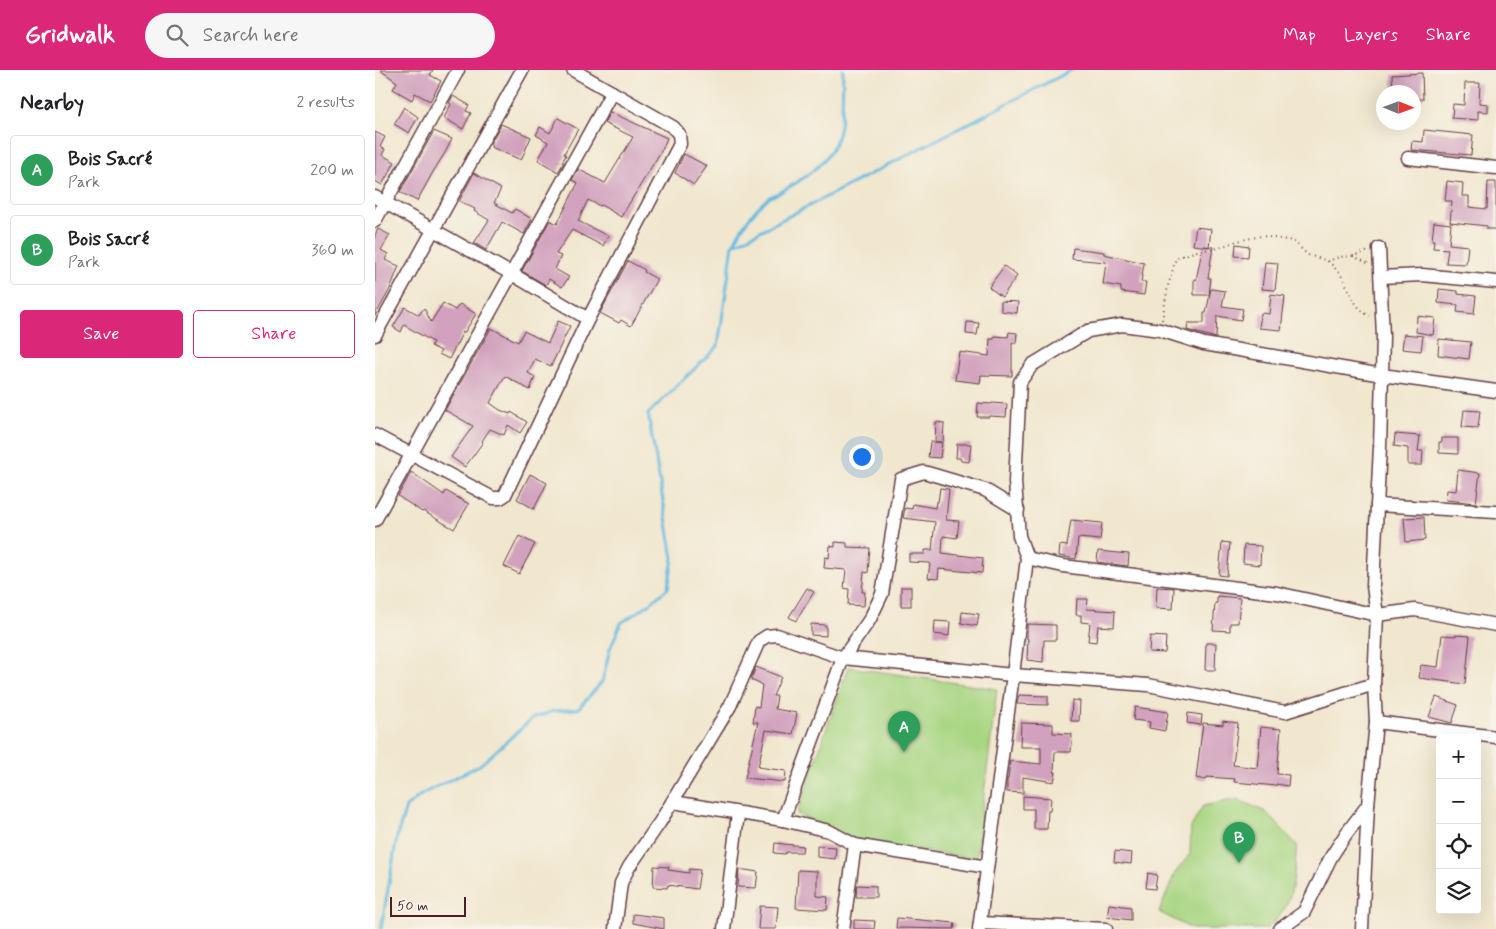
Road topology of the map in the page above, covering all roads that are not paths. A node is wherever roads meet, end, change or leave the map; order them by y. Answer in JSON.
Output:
{"nodes":[{"id":1,"x":458,"y":70,"type":"edge"},
{"id":2,"x":521,"y":70,"type":"edge"},
{"id":3,"x":573,"y":70,"type":"edge"},
{"id":4,"x":612,"y":92,"type":"junction"},
{"id":5,"x":1408,"y":158,"type":"dead end"},
{"id":6,"x":1496,"y":168,"type":"edge"},
{"id":7,"x":380,"y":200,"type":"edge"},
{"id":8,"x":375,"y":221,"type":"edge"},
{"id":9,"x":433,"y":229,"type":"junction"},
{"id":10,"x":1379,"y":248,"type":"road end"},
{"id":11,"x":512,"y":274,"type":"junction"},
{"id":12,"x":1381,"y":277,"type":"junction"},
{"id":13,"x":1496,"y":282,"type":"edge"},
{"id":14,"x":588,"y":319,"type":"junction"},
{"id":15,"x":375,"y":335,"type":"edge"},
{"id":16,"x":1382,"y":375,"type":"junction"},
{"id":17,"x":1496,"y":391,"type":"edge"},
{"id":18,"x":375,"y":435,"type":"edge"},
{"id":19,"x":412,"y":455,"type":"junction"},
{"id":20,"x":1377,"y":505,"type":"junction"},
{"id":21,"x":1018,"y":510,"type":"junction"},
{"id":22,"x":1496,"y":512,"type":"edge"},
{"id":23,"x":375,"y":520,"type":"edge"},
{"id":24,"x":1027,"y":558,"type":"junction"},
{"id":25,"x":1377,"y":615,"type":"junction"},
{"id":26,"x":1496,"y":626,"type":"edge"},
{"id":27,"x":843,"y":658,"type":"junction"},
{"id":28,"x":1013,"y":676,"type":"junction"},
{"id":29,"x":1374,"y":684,"type":"junction"},
{"id":30,"x":1376,"y":722,"type":"junction"},
{"id":31,"x":1496,"y":737,"type":"edge"},
{"id":32,"x":673,"y":802,"type":"junction"},
{"id":33,"x":1368,"y":805,"type":"junction"},
{"id":34,"x":738,"y":813,"type":"junction"},
{"id":35,"x":783,"y":820,"type":"junction"},
{"id":36,"x":855,"y":845,"type":"junction"},
{"id":37,"x":987,"y":867,"type":"junction"},
{"id":38,"x":979,"y":926,"type":"edge"},
{"id":39,"x":615,"y":929,"type":"edge"},
{"id":40,"x":724,"y":929,"type":"edge"},
{"id":41,"x":843,"y":929,"type":"edge"},
{"id":42,"x":1106,"y":929,"type":"edge"},
{"id":43,"x":1279,"y":929,"type":"edge"},
{"id":44,"x":1361,"y":929,"type":"edge"}],
"edges":[{"from":1,"to":7,"type":"street"},
{"from":2,"to":9,"type":"street"},
{"from":3,"to":4,"type":"street"},
{"from":4,"to":11,"type":"street"},
{"from":4,"to":14,"type":"street"},
{"from":5,"to":6,"type":"street"},
{"from":7,"to":8,"type":"street"},
{"from":7,"to":9,"type":"street"},
{"from":9,"to":11,"type":"street"},
{"from":9,"to":15,"type":"street"},
{"from":10,"to":12,"type":"street"},
{"from":11,"to":14,"type":"street"},
{"from":11,"to":19,"type":"street"},
{"from":12,"to":13,"type":"street"},
{"from":12,"to":16,"type":"street"},
{"from":14,"to":19,"type":"street"},
{"from":16,"to":17,"type":"street"},
{"from":16,"to":20,"type":"street"},
{"from":16,"to":21,"type":"street"},
{"from":18,"to":19,"type":"street"},
{"from":19,"to":23,"type":"street"},
{"from":20,"to":22,"type":"street"},
{"from":20,"to":25,"type":"street"},
{"from":21,"to":24,"type":"street"},
{"from":21,"to":27,"type":"street"},
{"from":24,"to":25,"type":"street"},
{"from":24,"to":28,"type":"street"},
{"from":25,"to":26,"type":"street"},
{"from":25,"to":29,"type":"street"},
{"from":27,"to":28,"type":"street"},
{"from":27,"to":32,"type":"street"},
{"from":27,"to":35,"type":"street"},
{"from":28,"to":29,"type":"street"},
{"from":28,"to":37,"type":"street"},
{"from":29,"to":30,"type":"street"},
{"from":30,"to":31,"type":"street"},
{"from":30,"to":33,"type":"street"},
{"from":32,"to":34,"type":"street"},
{"from":32,"to":39,"type":"street"},
{"from":33,"to":43,"type":"street"},
{"from":33,"to":44,"type":"street"},
{"from":34,"to":35,"type":"street"},
{"from":34,"to":40,"type":"street"},
{"from":35,"to":36,"type":"street"},
{"from":36,"to":37,"type":"street"},
{"from":36,"to":41,"type":"street"},
{"from":37,"to":38,"type":"street"},
{"from":38,"to":42,"type":"street"}]}
